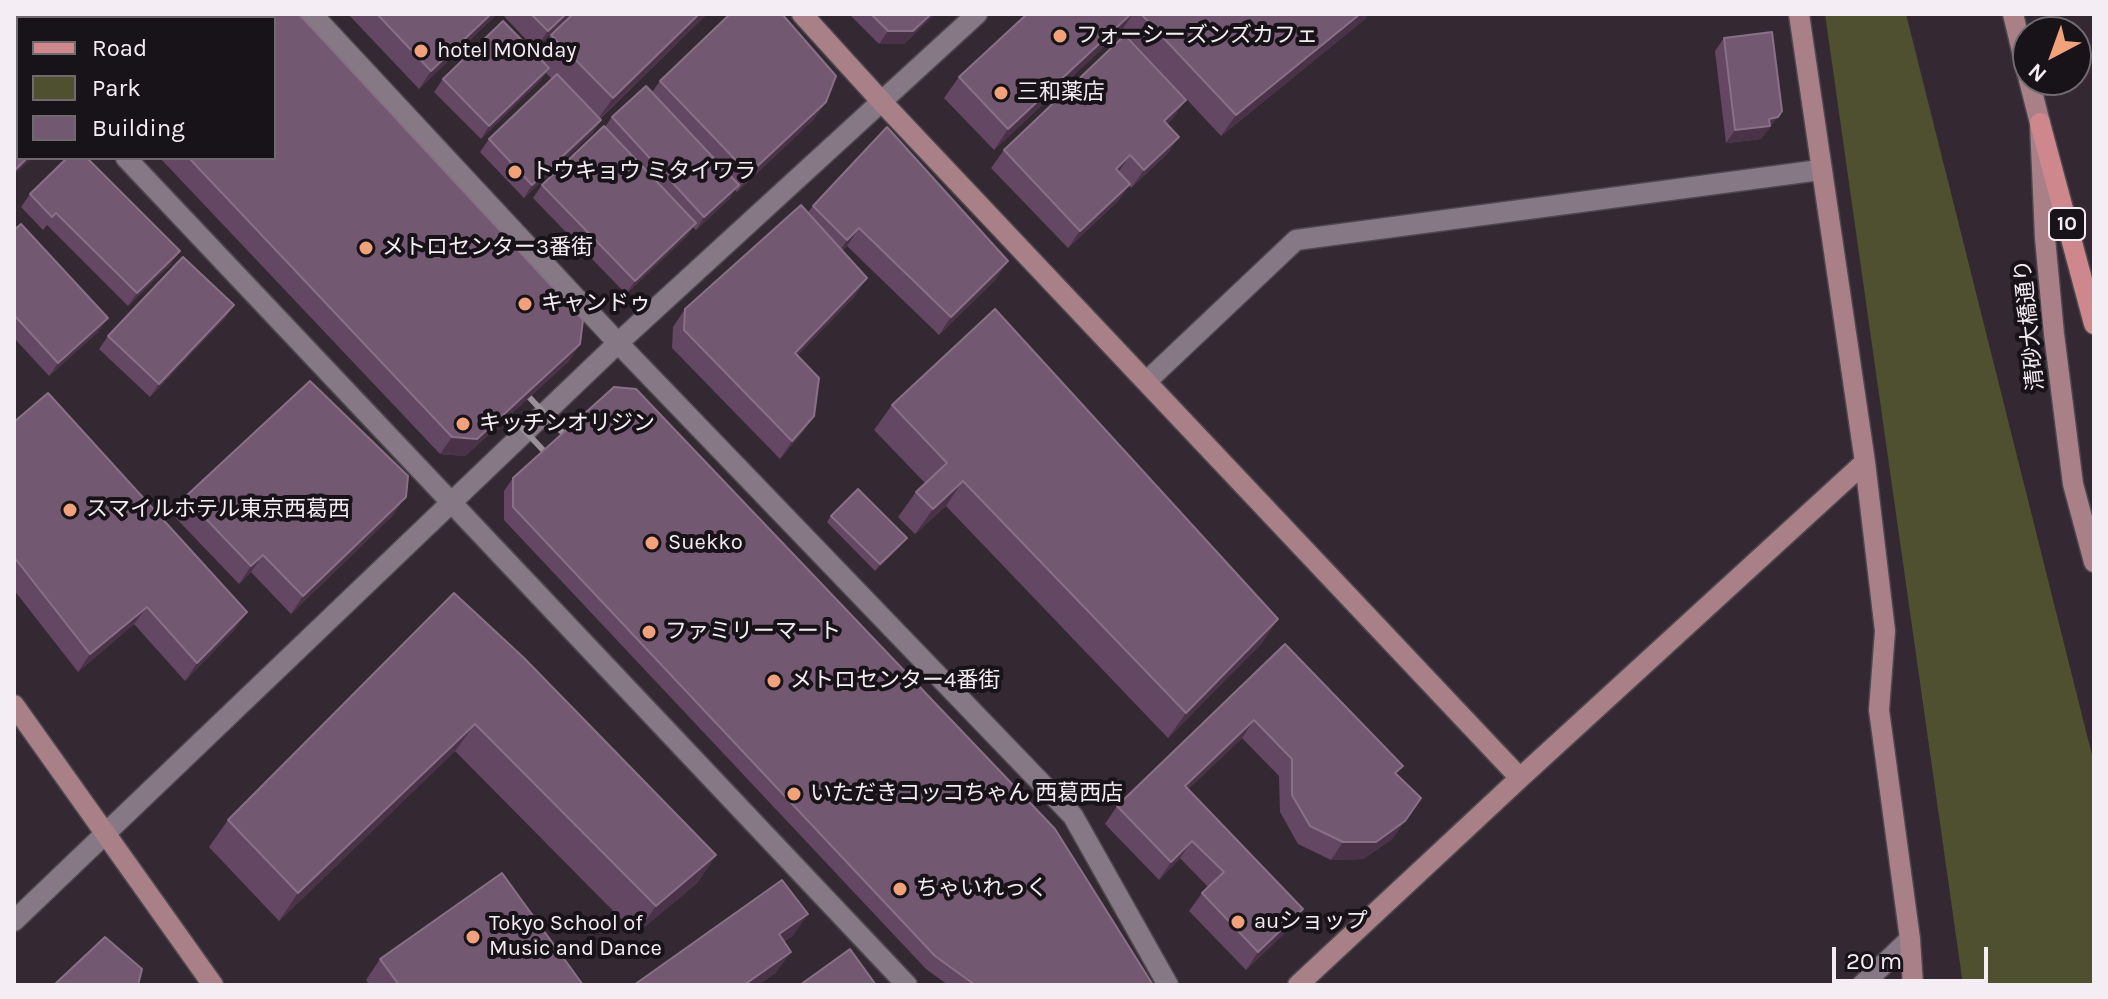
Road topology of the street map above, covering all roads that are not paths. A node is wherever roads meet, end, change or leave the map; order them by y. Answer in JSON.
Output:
{"nodes":[{"id":1,"x":312,"y":14,"type":"edge"},
{"id":2,"x":802,"y":14,"type":"edge"},
{"id":3,"x":977,"y":14,"type":"edge"},
{"id":4,"x":1799,"y":14,"type":"edge"},
{"id":5,"x":2033,"y":96,"type":"edge"},
{"id":6,"x":882,"y":102,"type":"junction"},
{"id":7,"x":2040,"y":123,"type":"junction"},
{"id":8,"x":128,"y":160,"type":"edge"},
{"id":9,"x":1820,"y":170,"type":"junction"},
{"id":10,"x":2094,"y":324,"type":"edge"},
{"id":11,"x":618,"y":343,"type":"junction"},
{"id":12,"x":1147,"y":381,"type":"junction"},
{"id":13,"x":1865,"y":462,"type":"junction"},
{"id":14,"x":450,"y":503,"type":"junction"},
{"id":15,"x":2094,"y":562,"type":"edge"},
{"id":16,"x":14,"y":705,"type":"edge"},
{"id":17,"x":1520,"y":778,"type":"junction"},
{"id":18,"x":106,"y":834,"type":"junction"},
{"id":19,"x":14,"y":921,"type":"edge"},
{"id":20,"x":1910,"y":939,"type":"junction"},
{"id":21,"x":213,"y":985,"type":"edge"},
{"id":22,"x":907,"y":985,"type":"edge"},
{"id":23,"x":1168,"y":985,"type":"edge"},
{"id":24,"x":1298,"y":985,"type":"edge"},
{"id":25,"x":1862,"y":985,"type":"edge"},
{"id":26,"x":1913,"y":985,"type":"edge"}],
"edges":[{"from":1,"to":11,"type":"street"},
{"from":2,"to":6,"type":"street"},
{"from":3,"to":6,"type":"street"},
{"from":4,"to":9,"type":"street"},
{"from":5,"to":7,"type":"street","name":"清砂大橋通り"},
{"from":6,"to":11,"type":"street"},
{"from":6,"to":12,"type":"street"},
{"from":7,"to":10,"type":"main road","number":"10"},
{"from":7,"to":15,"type":"street","name":"清砂大橋通り"},
{"from":8,"to":14,"type":"street"},
{"from":9,"to":12,"type":"street"},
{"from":9,"to":13,"type":"street"},
{"from":11,"to":14,"type":"street"},
{"from":11,"to":23,"type":"street"},
{"from":12,"to":17,"type":"street"},
{"from":13,"to":17,"type":"street"},
{"from":13,"to":20,"type":"street"},
{"from":14,"to":18,"type":"street"},
{"from":14,"to":22,"type":"street"},
{"from":16,"to":18,"type":"street"},
{"from":17,"to":24,"type":"street"},
{"from":18,"to":19,"type":"street"},
{"from":18,"to":21,"type":"street"},
{"from":20,"to":25,"type":"street"},
{"from":20,"to":26,"type":"street"}]}
